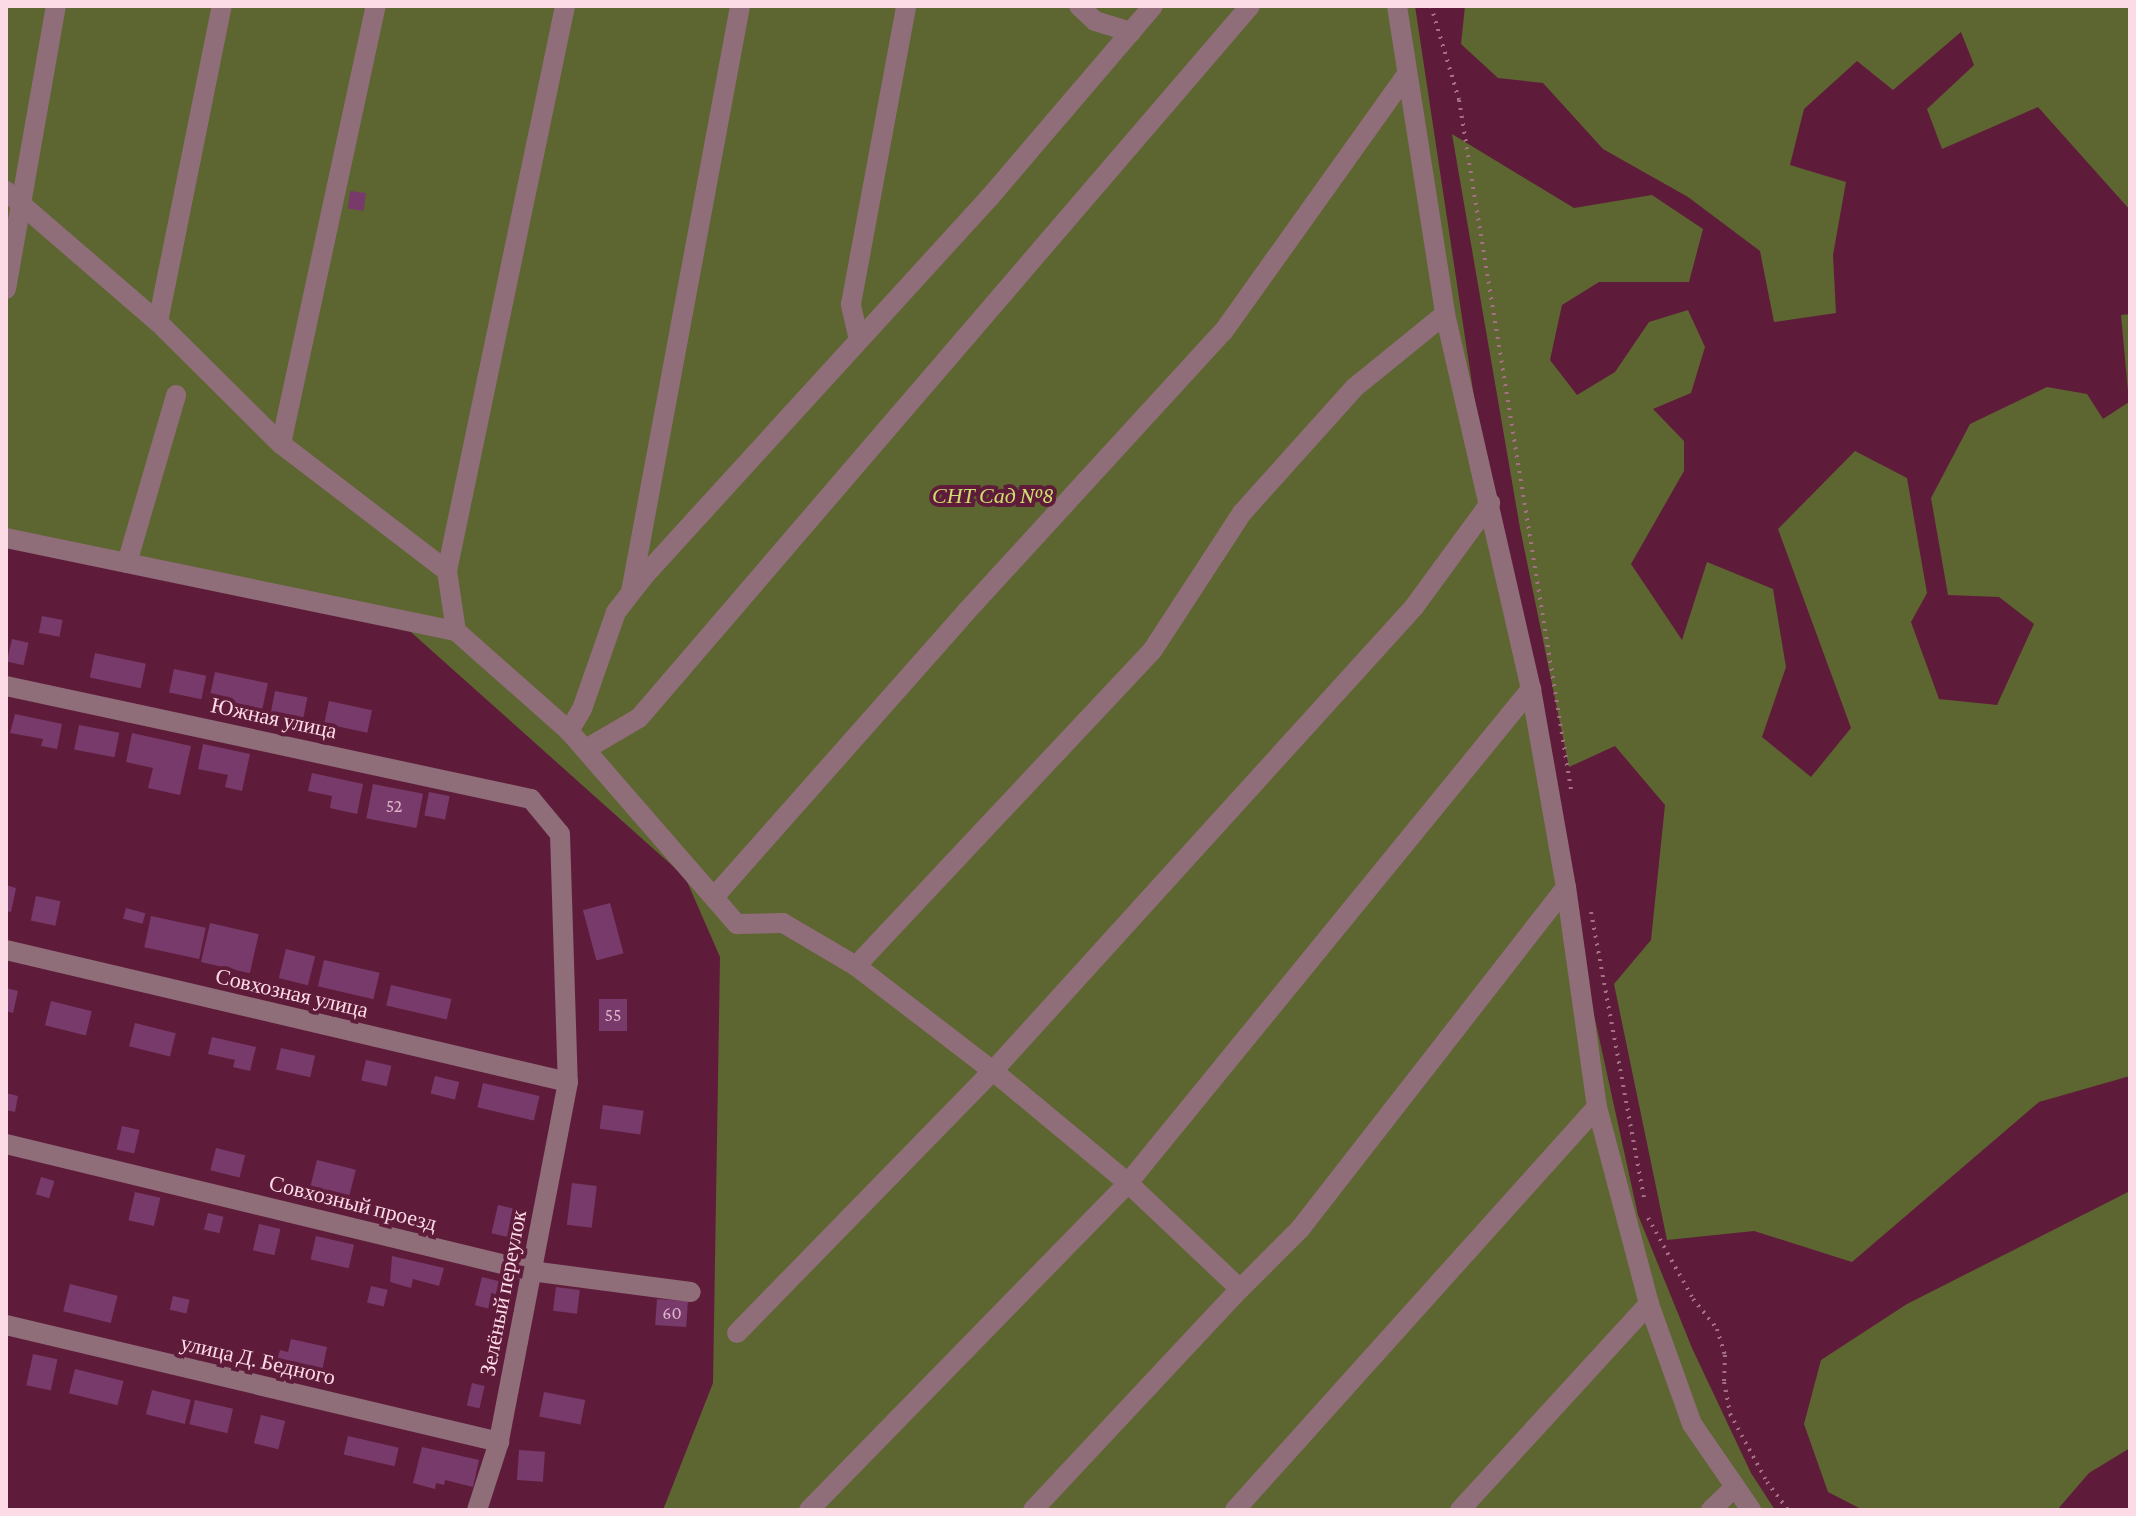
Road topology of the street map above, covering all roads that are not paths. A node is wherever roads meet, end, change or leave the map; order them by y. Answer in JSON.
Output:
{"nodes":[{"id":1,"x":56,"y":6,"type":"edge"},
{"id":2,"x":222,"y":6,"type":"edge"},
{"id":3,"x":376,"y":6,"type":"edge"},
{"id":4,"x":565,"y":6,"type":"edge"},
{"id":5,"x":740,"y":6,"type":"edge"},
{"id":6,"x":906,"y":6,"type":"edge"},
{"id":7,"x":1079,"y":6,"type":"edge"},
{"id":8,"x":1153,"y":6,"type":"edge"},
{"id":9,"x":1250,"y":6,"type":"edge"},
{"id":10,"x":1397,"y":6,"type":"edge"},
{"id":11,"x":1131,"y":32,"type":"junction"},
{"id":12,"x":1406,"y":75,"type":"junction"},
{"id":13,"x":14,"y":197,"type":"edge"},
{"id":14,"x":6,"y":289,"type":"edge"},
{"id":15,"x":1445,"y":314,"type":"junction"},
{"id":16,"x":158,"y":322,"type":"junction"},
{"id":17,"x":859,"y":340,"type":"junction"},
{"id":18,"x":176,"y":395,"type":"dead end"},
{"id":19,"x":281,"y":444,"type":"junction"},
{"id":20,"x":1490,"y":503,"type":"junction"},
{"id":21,"x":6,"y":538,"type":"edge"},
{"id":22,"x":127,"y":563,"type":"junction"},
{"id":23,"x":447,"y":571,"type":"junction"},
{"id":24,"x":631,"y":593,"type":"junction"},
{"id":25,"x":456,"y":631,"type":"junction"},
{"id":26,"x":6,"y":686,"type":"edge"},
{"id":27,"x":1531,"y":689,"type":"junction"},
{"id":28,"x":569,"y":731,"type":"junction"},
{"id":29,"x":586,"y":749,"type":"junction"},
{"id":30,"x":531,"y":799,"type":"joint"},
{"id":31,"x":1566,"y":887,"type":"junction"},
{"id":32,"x":714,"y":897,"type":"junction"},
{"id":33,"x":6,"y":950,"type":"edge"},
{"id":34,"x":856,"y":966,"type":"junction"},
{"id":35,"x":993,"y":1071,"type":"junction"},
{"id":36,"x":568,"y":1082,"type":"junction"},
{"id":37,"x":1597,"y":1107,"type":"junction"},
{"id":38,"x":6,"y":1144,"type":"edge"},
{"id":39,"x":1128,"y":1183,"type":"junction"},
{"id":40,"x":531,"y":1271,"type":"junction"},
{"id":41,"x":1240,"y":1289,"type":"junction"},
{"id":42,"x":691,"y":1292,"type":"dead end"},
{"id":43,"x":1649,"y":1304,"type":"junction"},
{"id":44,"x":6,"y":1325,"type":"edge"},
{"id":45,"x":737,"y":1333,"type":"dead end"},
{"id":46,"x":499,"y":1442,"type":"junction"},
{"id":47,"x":1735,"y":1487,"type":"junction"},
{"id":48,"x":477,"y":1510,"type":"edge"},
{"id":49,"x":809,"y":1510,"type":"edge"},
{"id":50,"x":1033,"y":1510,"type":"edge"},
{"id":51,"x":1235,"y":1510,"type":"edge"},
{"id":52,"x":1460,"y":1510,"type":"edge"},
{"id":53,"x":1711,"y":1510,"type":"edge"},
{"id":54,"x":1751,"y":1510,"type":"edge"}],
"edges":[{"from":1,"to":13,"type":"street"},
{"from":2,"to":16,"type":"street"},
{"from":3,"to":19,"type":"street"},
{"from":4,"to":23,"type":"street"},
{"from":5,"to":24,"type":"street"},
{"from":6,"to":17,"type":"street"},
{"from":7,"to":11,"type":"street"},
{"from":8,"to":11,"type":"street"},
{"from":9,"to":29,"type":"street"},
{"from":10,"to":12,"type":"street"},
{"from":11,"to":17,"type":"street"},
{"from":12,"to":15,"type":"street"},
{"from":12,"to":32,"type":"street"},
{"from":13,"to":14,"type":"street"},
{"from":13,"to":16,"type":"street"},
{"from":15,"to":20,"type":"street"},
{"from":15,"to":34,"type":"street"},
{"from":16,"to":19,"type":"street"},
{"from":17,"to":24,"type":"street"},
{"from":18,"to":22,"type":"street"},
{"from":19,"to":23,"type":"street"},
{"from":20,"to":27,"type":"street"},
{"from":20,"to":35,"type":"street"},
{"from":21,"to":22,"type":"street"},
{"from":22,"to":25,"type":"street"},
{"from":23,"to":25,"type":"street"},
{"from":24,"to":28,"type":"street"},
{"from":25,"to":28,"type":"street"},
{"from":26,"to":30,"type":"street","name":"Южная улица"},
{"from":27,"to":31,"type":"street"},
{"from":27,"to":39,"type":"street"},
{"from":28,"to":29,"type":"street"},
{"from":29,"to":32,"type":"street"},
{"from":30,"to":36,"type":"street","name":"Зелёный переулок"},
{"from":31,"to":37,"type":"street"},
{"from":31,"to":41,"type":"street"},
{"from":32,"to":34,"type":"street"},
{"from":33,"to":36,"type":"street","name":"Совхозная улица"},
{"from":34,"to":35,"type":"street"},
{"from":35,"to":39,"type":"street"},
{"from":35,"to":45,"type":"street"},
{"from":36,"to":40,"type":"street","name":"Зелёный переулок"},
{"from":37,"to":43,"type":"street"},
{"from":37,"to":51,"type":"street"},
{"from":38,"to":40,"type":"street","name":"Совхозный проезд"},
{"from":39,"to":41,"type":"street"},
{"from":39,"to":49,"type":"street"},
{"from":40,"to":42,"type":"street","name":"Совхозный проезд"},
{"from":40,"to":46,"type":"street","name":"Зелёный переулок"},
{"from":41,"to":50,"type":"street"},
{"from":43,"to":47,"type":"street"},
{"from":43,"to":52,"type":"street"},
{"from":44,"to":46,"type":"street","name":"улица Д. Бедного"},
{"from":46,"to":48,"type":"street","name":"Зелёный переулок"},
{"from":47,"to":53,"type":"street"},
{"from":47,"to":54,"type":"street"}]}
